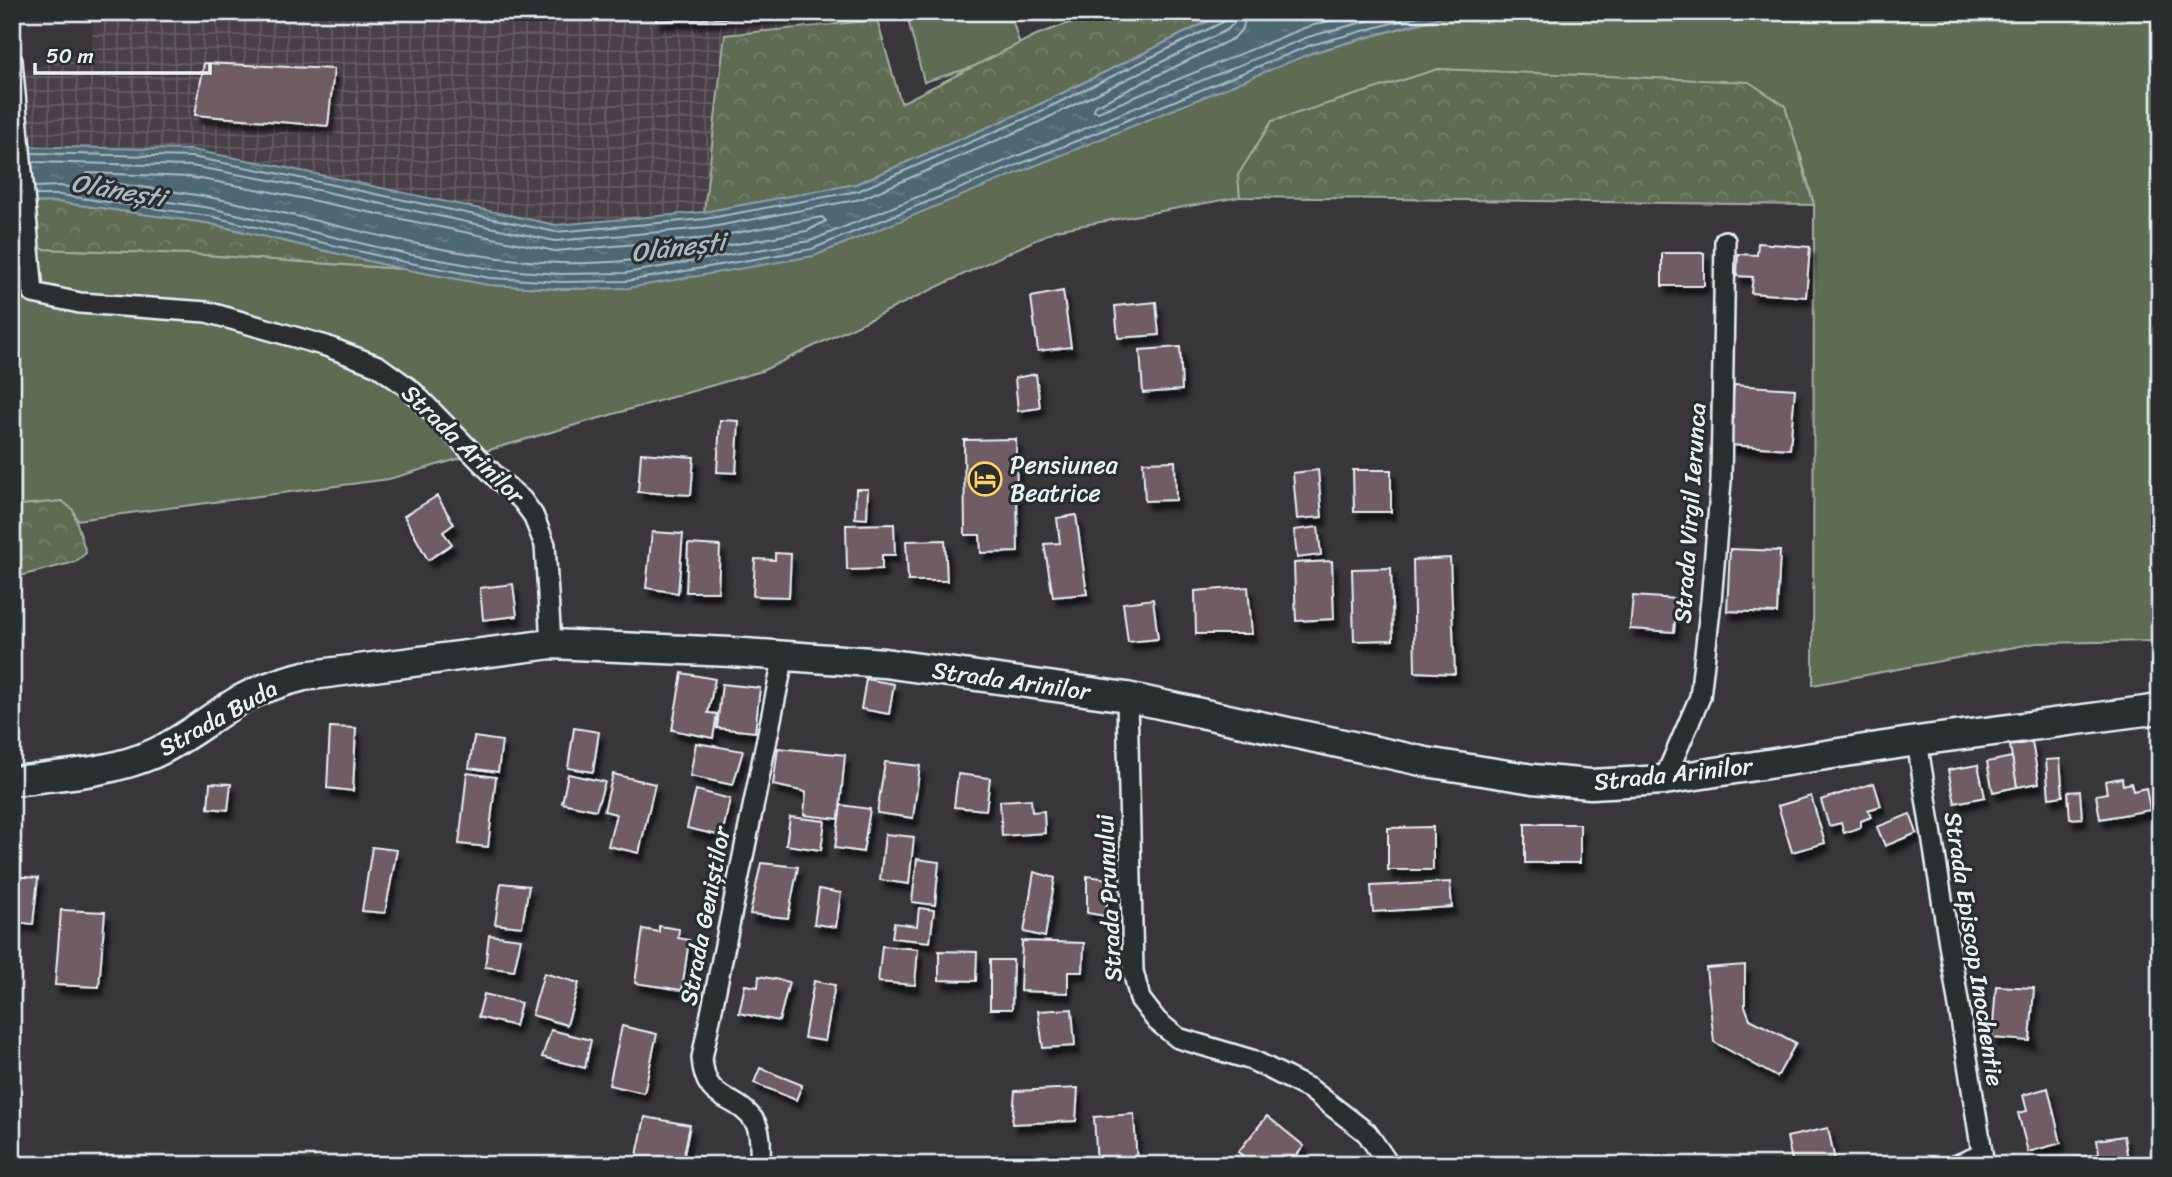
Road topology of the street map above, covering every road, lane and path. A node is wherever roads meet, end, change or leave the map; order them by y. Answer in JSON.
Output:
{"nodes":[{"id":1,"x":12,"y":61,"type":"edge"},
{"id":2,"x":1725,"y":241,"type":"dead end"},
{"id":3,"x":551,"y":644,"type":"junction"},
{"id":4,"x":785,"y":655,"type":"junction"},
{"id":5,"x":1127,"y":696,"type":"junction"},
{"id":6,"x":2160,"y":709,"type":"edge"},
{"id":7,"x":1917,"y":741,"type":"junction"},
{"id":8,"x":1664,"y":780,"type":"junction"},
{"id":9,"x":12,"y":781,"type":"edge"},
{"id":10,"x":1983,"y":1160,"type":"edge"},
{"id":11,"x":760,"y":1165,"type":"edge"},
{"id":12,"x":1389,"y":1165,"type":"edge"},
{"id":13,"x":1957,"y":1165,"type":"edge"}],
"edges":[{"from":1,"to":3,"type":"street","name":"Strada Arinilor"},
{"from":2,"to":8,"type":"street","name":"Strada Virgil Ierunca"},
{"from":3,"to":4,"type":"street","name":"Strada Arinilor"},
{"from":3,"to":9,"type":"street","name":"Strada Buda"},
{"from":4,"to":5,"type":"street","name":"Strada Arinilor"},
{"from":4,"to":11,"type":"street","name":"Strada Geniștilor"},
{"from":5,"to":8,"type":"street","name":"Strada Arinilor"},
{"from":5,"to":12,"type":"street","name":"Strada Prunului"},
{"from":6,"to":7,"type":"street","name":"Strada Arinilor"},
{"from":7,"to":8,"type":"street","name":"Strada Arinilor"},
{"from":7,"to":10,"type":"street","name":"Strada Episcop Inochentie"},
{"from":10,"to":13,"type":"street"}]}
